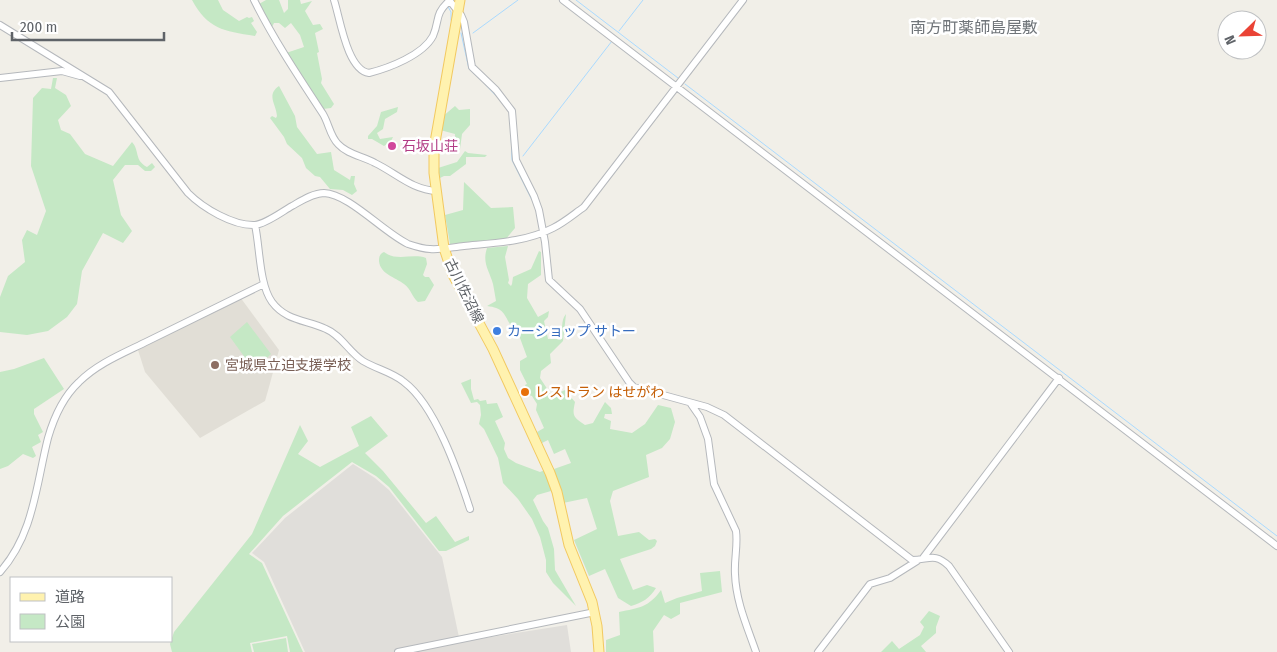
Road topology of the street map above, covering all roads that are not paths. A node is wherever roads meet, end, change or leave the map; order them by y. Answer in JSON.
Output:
{"nodes":[{"id":1,"x":254,"y":0,"type":"edge"},
{"id":2,"x":334,"y":0,"type":"edge"},
{"id":3,"x":563,"y":0,"type":"edge"},
{"id":4,"x":743,"y":0,"type":"edge"},
{"id":5,"x":448,"y":2,"type":"edge"},
{"id":6,"x":459,"y":3,"type":"edge"},
{"id":7,"x":0,"y":25,"type":"edge"},
{"id":8,"x":0,"y":78,"type":"edge"},
{"id":9,"x":97,"y":83,"type":"junction"},
{"id":10,"x":678,"y":87,"type":"junction"},
{"id":11,"x":437,"y":192,"type":"junction"},
{"id":12,"x":255,"y":225,"type":"junction"},
{"id":13,"x":543,"y":232,"type":"junction"},
{"id":14,"x":444,"y":248,"type":"junction"},
{"id":15,"x":264,"y":284,"type":"junction"},
{"id":16,"x":1059,"y":378,"type":"junction"},
{"id":17,"x":691,"y":404,"type":"junction"},
{"id":18,"x":470,"y":509,"type":"dead end"},
{"id":19,"x":1277,"y":546,"type":"edge"},
{"id":20,"x":921,"y":559,"type":"junction"},
{"id":21,"x":0,"y":572,"type":"edge"},
{"id":22,"x":595,"y":612,"type":"junction"},
{"id":23,"x":398,"y":652,"type":"edge"},
{"id":24,"x":598,"y":652,"type":"edge"},
{"id":25,"x":756,"y":652,"type":"edge"},
{"id":26,"x":818,"y":652,"type":"edge"},
{"id":27,"x":1009,"y":652,"type":"edge"}],
"edges":[{"from":1,"to":11,"type":"street"},
{"from":2,"to":5,"type":"street"},
{"from":3,"to":10,"type":"street"},
{"from":4,"to":10,"type":"street"},
{"from":5,"to":6,"type":"street"},
{"from":6,"to":11,"type":"main road","name":"古川佐沼線"},
{"from":6,"to":13,"type":"street"},
{"from":7,"to":9,"type":"street"},
{"from":8,"to":9,"type":"street"},
{"from":9,"to":12,"type":"street"},
{"from":10,"to":13,"type":"street"},
{"from":10,"to":16,"type":"street"},
{"from":11,"to":14,"type":"main road","name":"古川佐沼線"},
{"from":12,"to":14,"type":"street"},
{"from":12,"to":15,"type":"street"},
{"from":13,"to":14,"type":"street"},
{"from":13,"to":17,"type":"street"},
{"from":14,"to":22,"type":"main road","name":"古川佐沼線"},
{"from":15,"to":18,"type":"street"},
{"from":15,"to":21,"type":"street"},
{"from":16,"to":19,"type":"street"},
{"from":16,"to":20,"type":"street"},
{"from":17,"to":20,"type":"street"},
{"from":17,"to":25,"type":"street"},
{"from":20,"to":26,"type":"street"},
{"from":20,"to":27,"type":"street"},
{"from":22,"to":23,"type":"street"},
{"from":22,"to":24,"type":"main road","name":"古川佐沼線"}]}
